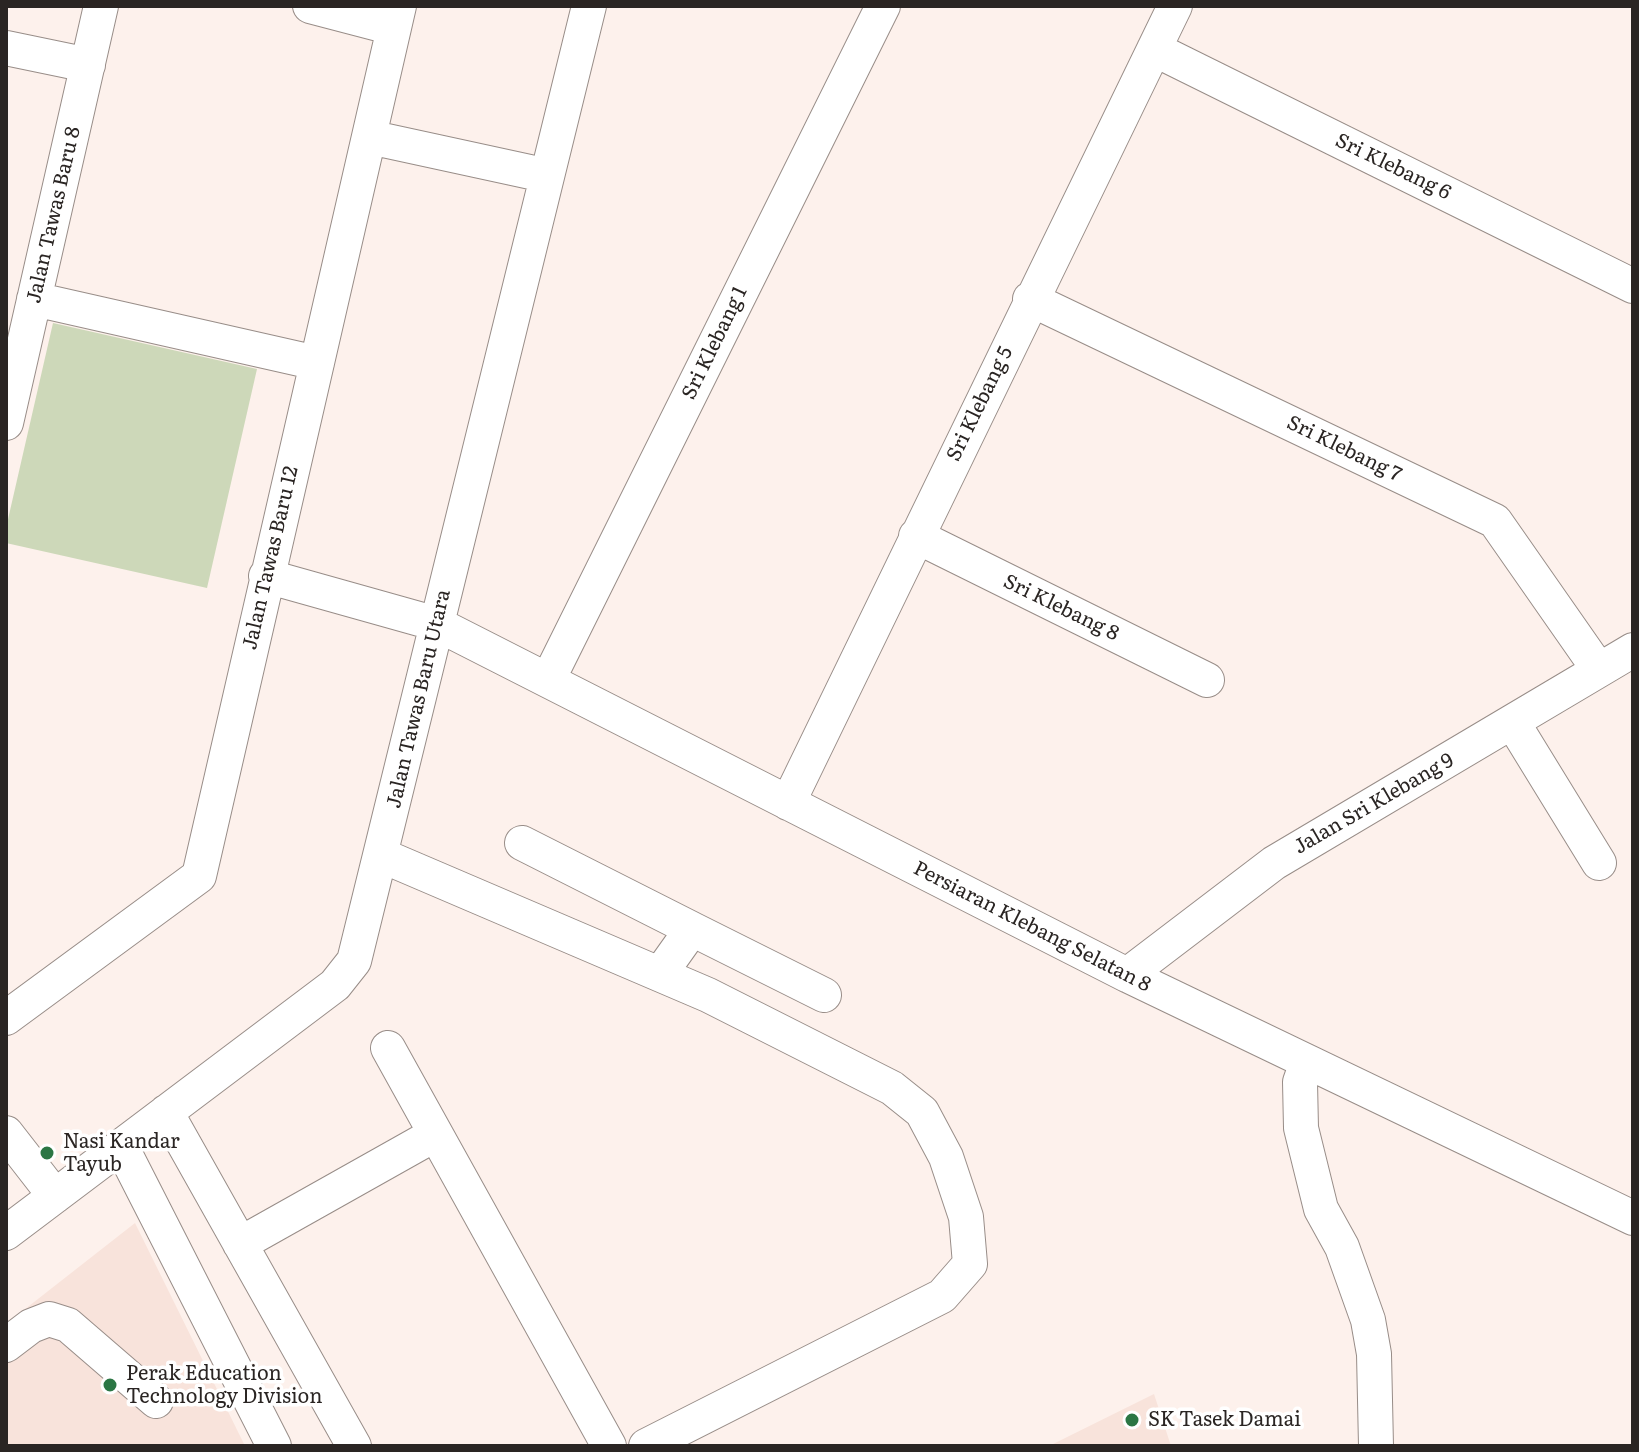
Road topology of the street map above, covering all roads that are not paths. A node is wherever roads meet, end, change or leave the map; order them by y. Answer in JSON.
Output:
{"nodes":[{"id":1,"x":101,"y":6,"type":"edge"},
{"id":2,"x":310,"y":6,"type":"edge"},
{"id":3,"x":589,"y":6,"type":"edge"},
{"id":4,"x":883,"y":6,"type":"edge"},
{"id":5,"x":1175,"y":6,"type":"edge"},
{"id":6,"x":397,"y":17,"type":"edge"},
{"id":7,"x":6,"y":48,"type":"edge"},
{"id":8,"x":1154,"y":49,"type":"junction"},
{"id":9,"x":88,"y":65,"type":"junction"},
{"id":10,"x":369,"y":137,"type":"junction"},
{"id":11,"x":544,"y":175,"type":"junction"},
{"id":12,"x":1633,"y":286,"type":"edge"},
{"id":13,"x":34,"y":299,"type":"junction"},
{"id":14,"x":1030,"y":299,"type":"junction"},
{"id":15,"x":317,"y":363,"type":"junction"},
{"id":16,"x":6,"y":423,"type":"edge"},
{"id":17,"x":916,"y":536,"type":"junction"},
{"id":18,"x":266,"y":576,"type":"junction"},
{"id":19,"x":437,"y":624,"type":"junction"},
{"id":20,"x":1633,"y":650,"type":"edge"},
{"id":21,"x":1599,"y":670,"type":"junction"},
{"id":22,"x":548,"y":680,"type":"junction"},
{"id":23,"x":1207,"y":680,"type":"dead end"},
{"id":24,"x":1513,"y":723,"type":"junction"},
{"id":25,"x":788,"y":803,"type":"junction"},
{"id":26,"x":522,"y":843,"type":"dead end"},
{"id":27,"x":383,"y":856,"type":"junction"},
{"id":28,"x":1599,"y":863,"type":"dead end"},
{"id":29,"x":692,"y":929,"type":"junction"},
{"id":30,"x":660,"y":974,"type":"junction"},
{"id":31,"x":1127,"y":975,"type":"junction"},
{"id":32,"x":824,"y":995,"type":"dead end"},
{"id":33,"x":6,"y":1018,"type":"edge"},
{"id":34,"x":388,"y":1048,"type":"dead end"},
{"id":35,"x":1307,"y":1062,"type":"junction"},
{"id":36,"x":166,"y":1112,"type":"junction"},
{"id":37,"x":6,"y":1133,"type":"edge"},
{"id":38,"x":434,"y":1135,"type":"junction"},
{"id":39,"x":121,"y":1146,"type":"junction"},
{"id":40,"x":55,"y":1196,"type":"junction"},
{"id":41,"x":1633,"y":1218,"type":"edge"},
{"id":42,"x":6,"y":1233,"type":"edge"},
{"id":43,"x":240,"y":1244,"type":"junction"},
{"id":44,"x":6,"y":1345,"type":"edge"},
{"id":45,"x":156,"y":1401,"type":"dead end"},
{"id":46,"x":274,"y":1446,"type":"edge"},
{"id":47,"x":354,"y":1446,"type":"edge"},
{"id":48,"x":609,"y":1446,"type":"edge"},
{"id":49,"x":646,"y":1446,"type":"edge"},
{"id":50,"x":1376,"y":1446,"type":"edge"}],
"edges":[{"from":1,"to":9,"type":"street","name":"Jalan Tawas Baru 8"},
{"from":2,"to":6,"type":"street"},
{"from":3,"to":11,"type":"street","name":"Jalan Tawas Baru Utara"},
{"from":4,"to":22,"type":"street","name":"Sri Klebang 1"},
{"from":5,"to":8,"type":"street","name":"Sri Klebang 5"},
{"from":6,"to":10,"type":"street","name":"Jalan Tawas Baru 12"},
{"from":7,"to":9,"type":"street"},
{"from":8,"to":12,"type":"street","name":"Sri Klebang 6"},
{"from":8,"to":14,"type":"street","name":"Sri Klebang 5"},
{"from":9,"to":13,"type":"street","name":"Jalan Tawas Baru 8"},
{"from":10,"to":11,"type":"street"},
{"from":10,"to":15,"type":"street","name":"Jalan Tawas Baru 12"},
{"from":11,"to":19,"type":"street","name":"Jalan Tawas Baru Utara"},
{"from":13,"to":15,"type":"street"},
{"from":13,"to":16,"type":"street","name":"Jalan Tawas Baru 8"},
{"from":14,"to":17,"type":"street","name":"Sri Klebang 5"},
{"from":14,"to":21,"type":"street","name":"Sri Klebang 7"},
{"from":15,"to":18,"type":"street","name":"Jalan Tawas Baru 12"},
{"from":17,"to":23,"type":"street","name":"Sri Klebang 8"},
{"from":17,"to":25,"type":"street","name":"Sri Klebang 5"},
{"from":18,"to":19,"type":"street","name":"Persiaran Klebang Selatan 8"},
{"from":18,"to":33,"type":"street","name":"Jalan Tawas Baru 12"},
{"from":19,"to":22,"type":"street","name":"Persiaran Klebang Selatan 8"},
{"from":19,"to":27,"type":"street","name":"Jalan Tawas Baru Utara"},
{"from":20,"to":21,"type":"street","name":"Jalan Sri Klebang 9"},
{"from":21,"to":24,"type":"street","name":"Jalan Sri Klebang 9"},
{"from":22,"to":25,"type":"street","name":"Persiaran Klebang Selatan 8"},
{"from":24,"to":28,"type":"street"},
{"from":24,"to":31,"type":"street","name":"Jalan Sri Klebang 9"},
{"from":25,"to":31,"type":"street","name":"Persiaran Klebang Selatan 8"},
{"from":26,"to":29,"type":"street"},
{"from":27,"to":30,"type":"street"},
{"from":27,"to":36,"type":"street","name":"Jalan Tawas Baru Utara"},
{"from":29,"to":30,"type":"street"},
{"from":29,"to":32,"type":"street"},
{"from":30,"to":49,"type":"street"},
{"from":31,"to":35,"type":"street","name":"Persiaran Klebang Selatan 8"},
{"from":34,"to":38,"type":"street"},
{"from":35,"to":41,"type":"street","name":"Persiaran Klebang Selatan 8"},
{"from":35,"to":50,"type":"street"},
{"from":36,"to":39,"type":"street","name":"Jalan Tawas Baru Utara"},
{"from":36,"to":43,"type":"street"},
{"from":37,"to":40,"type":"street"},
{"from":38,"to":43,"type":"street"},
{"from":38,"to":48,"type":"street"},
{"from":39,"to":40,"type":"street","name":"Jalan Tawas Baru Utara"},
{"from":39,"to":46,"type":"street"},
{"from":40,"to":42,"type":"street","name":"Jalan Tawas Baru Utara"},
{"from":43,"to":47,"type":"street"},
{"from":44,"to":45,"type":"street"}]}
